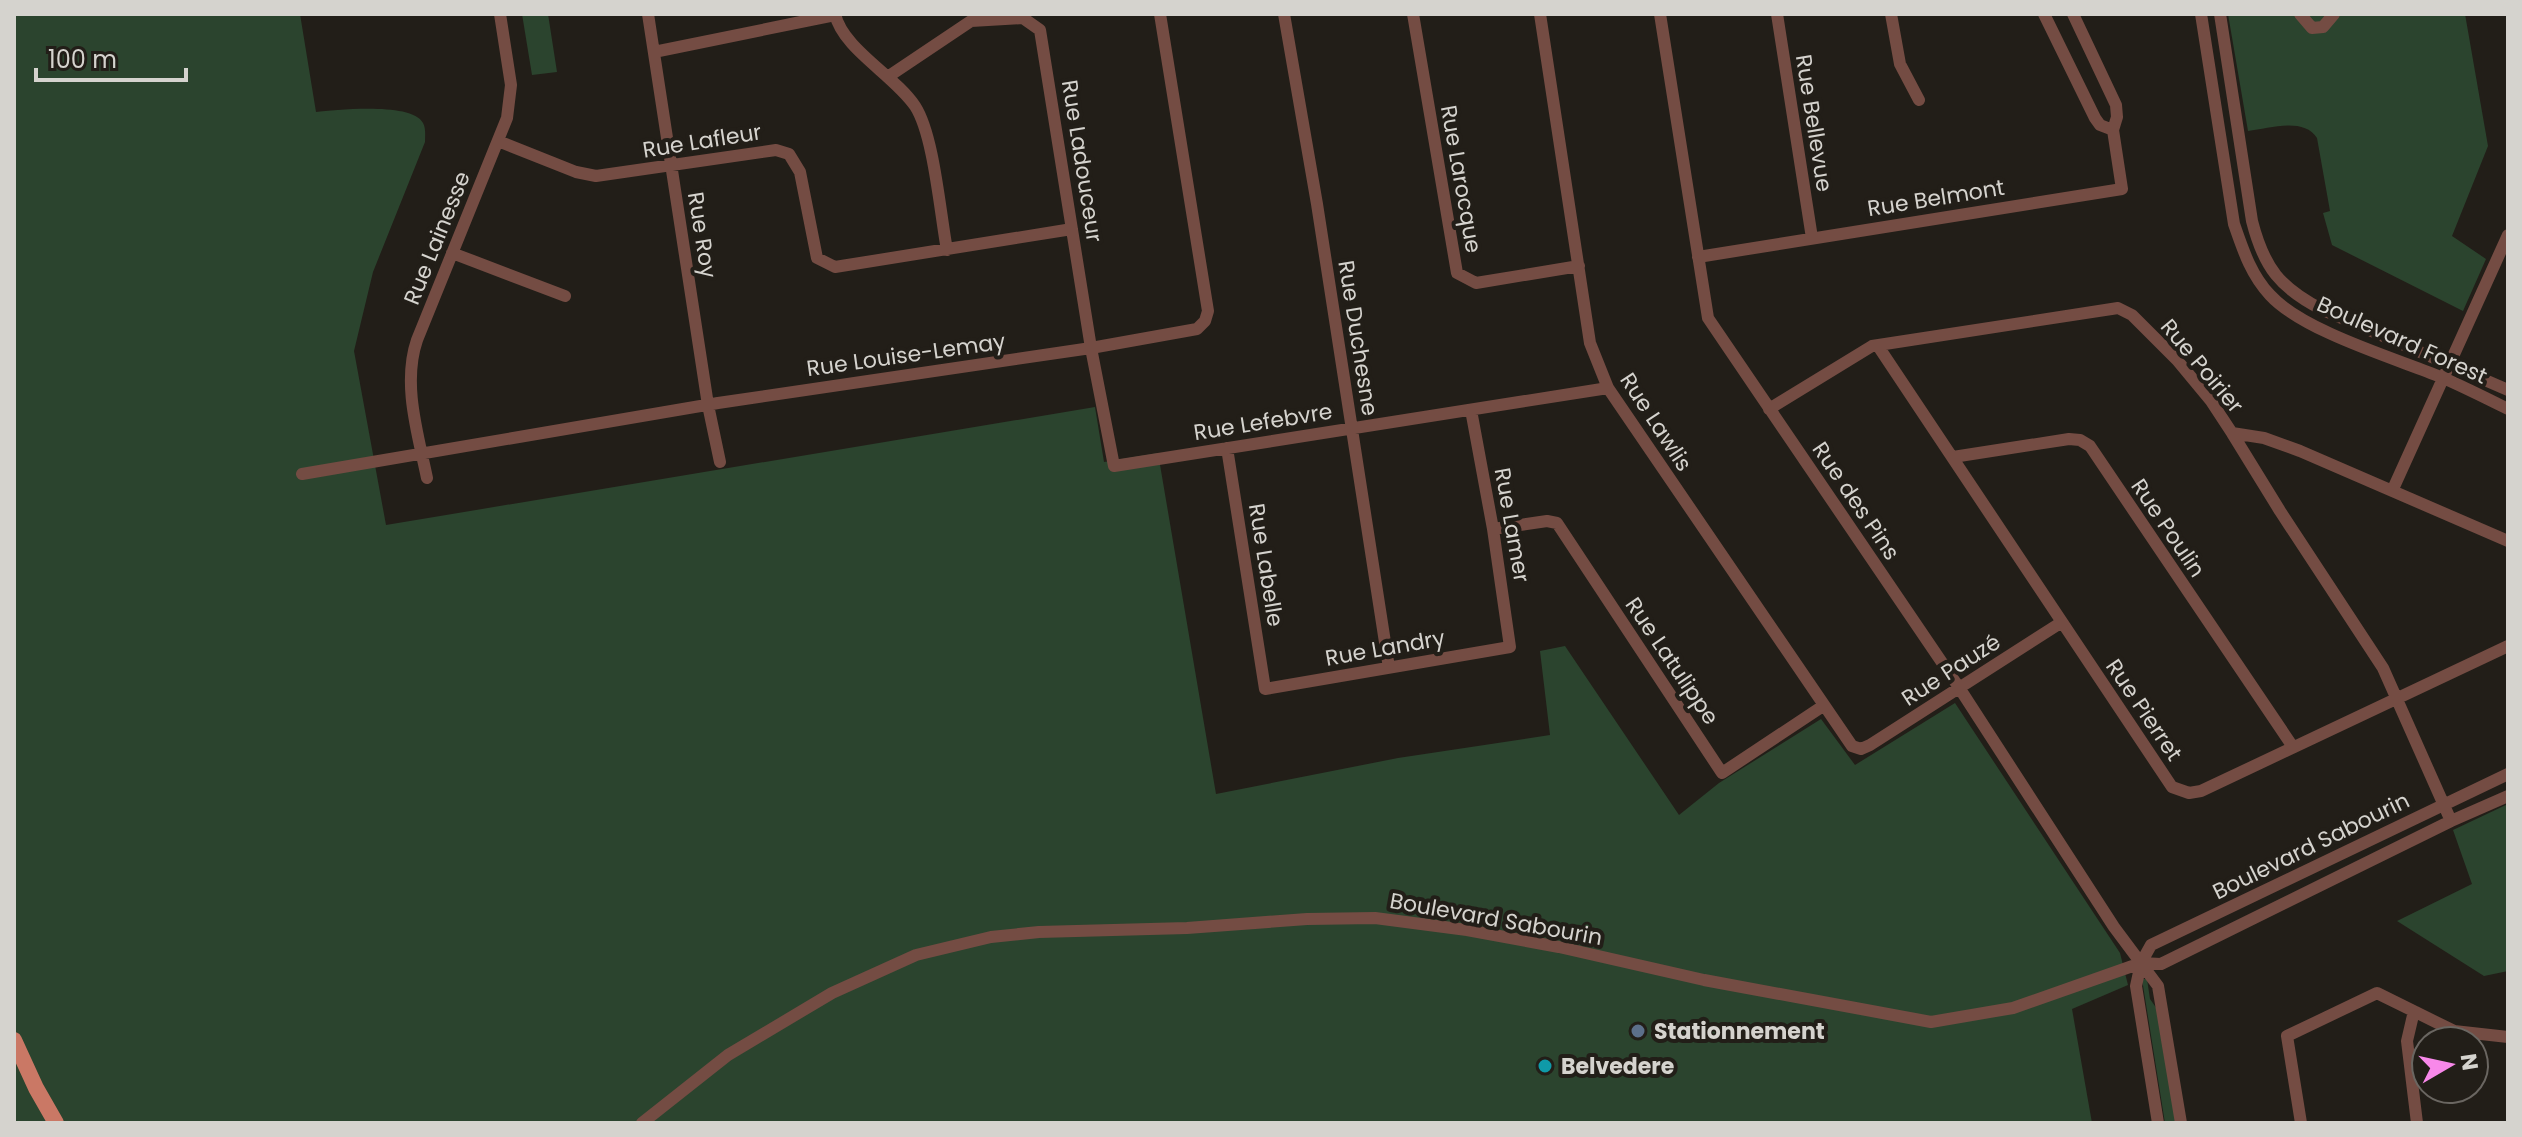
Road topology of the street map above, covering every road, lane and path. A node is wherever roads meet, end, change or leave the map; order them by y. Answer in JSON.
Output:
{"nodes":[{"id":1,"x":500,"y":14,"type":"edge"},
{"id":2,"x":648,"y":14,"type":"edge"},
{"id":3,"x":835,"y":14,"type":"edge"},
{"id":4,"x":1160,"y":14,"type":"edge"},
{"id":5,"x":1284,"y":14,"type":"edge"},
{"id":6,"x":1413,"y":14,"type":"edge"},
{"id":7,"x":1540,"y":14,"type":"edge"},
{"id":8,"x":1660,"y":14,"type":"edge"},
{"id":9,"x":1777,"y":14,"type":"edge"},
{"id":10,"x":1891,"y":14,"type":"edge"},
{"id":11,"x":2044,"y":14,"type":"edge"},
{"id":12,"x":2073,"y":14,"type":"edge"},
{"id":13,"x":2201,"y":14,"type":"edge"},
{"id":14,"x":2220,"y":14,"type":"edge"},
{"id":15,"x":2300,"y":14,"type":"edge"},
{"id":16,"x":2334,"y":14,"type":"edge"},
{"id":17,"x":654,"y":52,"type":"junction"},
{"id":18,"x":889,"y":76,"type":"junction"},
{"id":19,"x":1919,"y":100,"type":"dead end"},
{"id":20,"x":2113,"y":130,"type":"junction"},
{"id":21,"x":498,"y":141,"type":"junction"},
{"id":22,"x":672,"y":166,"type":"junction"},
{"id":23,"x":2252,"y":221,"type":"junction"},
{"id":24,"x":2234,"y":224,"type":"junction"},
{"id":25,"x":1072,"y":229,"type":"junction"},
{"id":26,"x":2508,"y":235,"type":"edge"},
{"id":27,"x":1812,"y":238,"type":"junction"},
{"id":28,"x":947,"y":250,"type":"junction"},
{"id":29,"x":452,"y":253,"type":"junction"},
{"id":30,"x":1698,"y":257,"type":"junction"},
{"id":31,"x":2504,"y":257,"type":"edge"},
{"id":32,"x":1579,"y":266,"type":"junction"},
{"id":33,"x":565,"y":296,"type":"dead end"},
{"id":34,"x":1878,"y":346,"type":"junction"},
{"id":35,"x":1091,"y":348,"type":"junction"},
{"id":36,"x":2451,"y":364,"type":"junction"},
{"id":37,"x":2444,"y":378,"type":"junction"},
{"id":38,"x":1608,"y":388,"type":"junction"},
{"id":39,"x":2508,"y":390,"type":"edge"},
{"id":40,"x":708,"y":405,"type":"junction"},
{"id":41,"x":1769,"y":409,"type":"junction"},
{"id":42,"x":2508,"y":409,"type":"edge"},
{"id":43,"x":1471,"y":410,"type":"junction"},
{"id":44,"x":1352,"y":429,"type":"junction"},
{"id":45,"x":2232,"y":433,"type":"junction"},
{"id":46,"x":1227,"y":448,"type":"junction"},
{"id":47,"x":422,"y":452,"type":"junction"},
{"id":48,"x":1953,"y":457,"type":"junction"},
{"id":49,"x":720,"y":462,"type":"dead end"},
{"id":50,"x":1114,"y":466,"type":"joint"},
{"id":51,"x":302,"y":474,"type":"dead end"},
{"id":52,"x":427,"y":478,"type":"dead end"},
{"id":53,"x":2393,"y":489,"type":"junction"},
{"id":54,"x":1493,"y":529,"type":"junction"},
{"id":55,"x":2508,"y":541,"type":"edge"},
{"id":56,"x":2062,"y":622,"type":"junction"},
{"id":57,"x":2508,"y":646,"type":"edge"},
{"id":58,"x":1510,"y":647,"type":"joint"},
{"id":59,"x":1389,"y":668,"type":"junction"},
{"id":60,"x":1265,"y":689,"type":"joint"},
{"id":61,"x":1960,"y":689,"type":"junction"},
{"id":62,"x":2396,"y":700,"type":"junction"},
{"id":63,"x":1823,"y":706,"type":"junction"},
{"id":64,"x":2293,"y":747,"type":"junction"},
{"id":65,"x":1861,"y":749,"type":"joint"},
{"id":66,"x":2508,"y":774,"type":"edge"},
{"id":67,"x":2508,"y":796,"type":"edge"},
{"id":68,"x":2443,"y":804,"type":"junction"},
{"id":69,"x":2451,"y":821,"type":"junction"},
{"id":70,"x":2141,"y":963,"type":"junction"},
{"id":71,"x":2414,"y":1011,"type":"junction"},
{"id":72,"x":2508,"y":1037,"type":"edge"},
{"id":73,"x":14,"y":1040,"type":"edge"},
{"id":74,"x":56,"y":1123,"type":"edge"},
{"id":75,"x":642,"y":1123,"type":"edge"},
{"id":76,"x":2158,"y":1123,"type":"edge"},
{"id":77,"x":2181,"y":1123,"type":"edge"},
{"id":78,"x":2301,"y":1123,"type":"edge"},
{"id":79,"x":2417,"y":1123,"type":"edge"}],
"edges":[{"from":1,"to":21,"type":"street","name":"Rue Lainesse"},
{"from":2,"to":17,"type":"street","name":"Rue Roy"},
{"from":3,"to":17,"type":"street"},
{"from":3,"to":18,"type":"street"},
{"from":4,"to":35,"type":"street","name":"Rue Louise-Lemay"},
{"from":5,"to":44,"type":"street","name":"Rue Duchesne"},
{"from":6,"to":32,"type":"street","name":"Rue Larocque"},
{"from":7,"to":32,"type":"street","name":"Rue Lawlis"},
{"from":8,"to":30,"type":"street","name":"Rue des Pins"},
{"from":9,"to":27,"type":"street","name":"Rue Bellevue"},
{"from":10,"to":19,"type":"street"},
{"from":11,"to":20,"type":"street"},
{"from":12,"to":20,"type":"street","name":"Rue Belmont"},
{"from":13,"to":24,"type":"street","name":"Boulevard Forest"},
{"from":14,"to":23,"type":"street","name":"Boulevard Forest"},
{"from":15,"to":16,"type":"street"},
{"from":17,"to":22,"type":"street","name":"Rue Roy"},
{"from":18,"to":25,"type":"street","name":"Rue Ladouceur"},
{"from":18,"to":28,"type":"street"},
{"from":20,"to":27,"type":"street","name":"Rue Belmont"},
{"from":21,"to":22,"type":"street","name":"Rue Lafleur"},
{"from":21,"to":29,"type":"street","name":"Rue Lainesse"},
{"from":22,"to":28,"type":"street","name":"Rue Lafleur"},
{"from":22,"to":40,"type":"street","name":"Rue Roy"},
{"from":23,"to":24,"type":"street"},
{"from":23,"to":36,"type":"street","name":"Boulevard Forest"},
{"from":24,"to":37,"type":"street","name":"Boulevard Forest"},
{"from":25,"to":28,"type":"street","name":"Rue Lafleur"},
{"from":25,"to":35,"type":"street","name":"Rue Ladouceur"},
{"from":26,"to":31,"type":"street"},
{"from":27,"to":30,"type":"street","name":"Rue Belmont"},
{"from":29,"to":33,"type":"street"},
{"from":29,"to":47,"type":"street","name":"Rue Lainesse"},
{"from":30,"to":41,"type":"street","name":"Rue des Pins"},
{"from":31,"to":36,"type":"street"},
{"from":32,"to":38,"type":"street","name":"Rue Lawlis"},
{"from":34,"to":41,"type":"street","name":"Rue Poirier"},
{"from":34,"to":45,"type":"street","name":"Rue Poirier"},
{"from":34,"to":48,"type":"street","name":"Rue Pierret"},
{"from":35,"to":40,"type":"street","name":"Rue Louise-Lemay"},
{"from":35,"to":50,"type":"street","name":"Rue Ladouceur"},
{"from":36,"to":37,"type":"street"},
{"from":36,"to":39,"type":"street","name":"Boulevard Forest"},
{"from":37,"to":42,"type":"street","name":"Boulevard Forest"},
{"from":37,"to":53,"type":"street"},
{"from":38,"to":43,"type":"street","name":"Rue Lefebvre"},
{"from":38,"to":63,"type":"street","name":"Rue Lawlis"},
{"from":40,"to":47,"type":"street","name":"Rue Louise-Lemay"},
{"from":40,"to":49,"type":"street","name":"Rue Roy"},
{"from":41,"to":61,"type":"street","name":"Rue des Pins"},
{"from":43,"to":44,"type":"street","name":"Rue Lefebvre"},
{"from":43,"to":54,"type":"street","name":"Rue Lamer"},
{"from":44,"to":46,"type":"street","name":"Rue Lefebvre"},
{"from":44,"to":59,"type":"street","name":"Rue Duchesne"},
{"from":45,"to":53,"type":"street"},
{"from":45,"to":62,"type":"street","name":"Rue Poirier"},
{"from":46,"to":50,"type":"street","name":"Rue Lefebvre"},
{"from":46,"to":60,"type":"street","name":"Rue Labelle"},
{"from":47,"to":51,"type":"street","name":"Rue Louise-Lemay"},
{"from":47,"to":52,"type":"street","name":"Rue Lainesse"},
{"from":48,"to":56,"type":"street","name":"Rue Pierret"},
{"from":48,"to":64,"type":"street","name":"Rue Poulin"},
{"from":53,"to":55,"type":"street"},
{"from":54,"to":58,"type":"street","name":"Rue Lamer"},
{"from":54,"to":63,"type":"street","name":"Rue Latulippe"},
{"from":56,"to":61,"type":"street","name":"Rue Pauzé"},
{"from":56,"to":64,"type":"street","name":"Rue Pierret"},
{"from":57,"to":62,"type":"street","name":"Rue Pierret"},
{"from":58,"to":59,"type":"street","name":"Rue Landry"},
{"from":59,"to":60,"type":"street","name":"Rue Landry"},
{"from":61,"to":65,"type":"street","name":"Rue Pauzé"},
{"from":61,"to":70,"type":"street","name":"Rue des Pins"},
{"from":62,"to":64,"type":"street","name":"Rue Pierret"},
{"from":62,"to":68,"type":"street","name":"Rue Poirier"},
{"from":63,"to":65,"type":"street","name":"Rue Lawlis"},
{"from":66,"to":68,"type":"street","name":"Boulevard Sabourin"},
{"from":67,"to":69,"type":"street","name":"Boulevard Sabourin"},
{"from":68,"to":69,"type":"street","name":"Rue Poirier"},
{"from":68,"to":70,"type":"street","name":"Boulevard Sabourin"},
{"from":69,"to":70,"type":"street","name":"Boulevard Sabourin"},
{"from":70,"to":75,"type":"street","name":"Boulevard Sabourin"},
{"from":70,"to":76,"type":"street"},
{"from":70,"to":77,"type":"street","name":"Rue des Pins"},
{"from":71,"to":72,"type":"street"},
{"from":71,"to":78,"type":"street"},
{"from":71,"to":79,"type":"street"},
{"from":73,"to":74,"type":"main road"}]}
